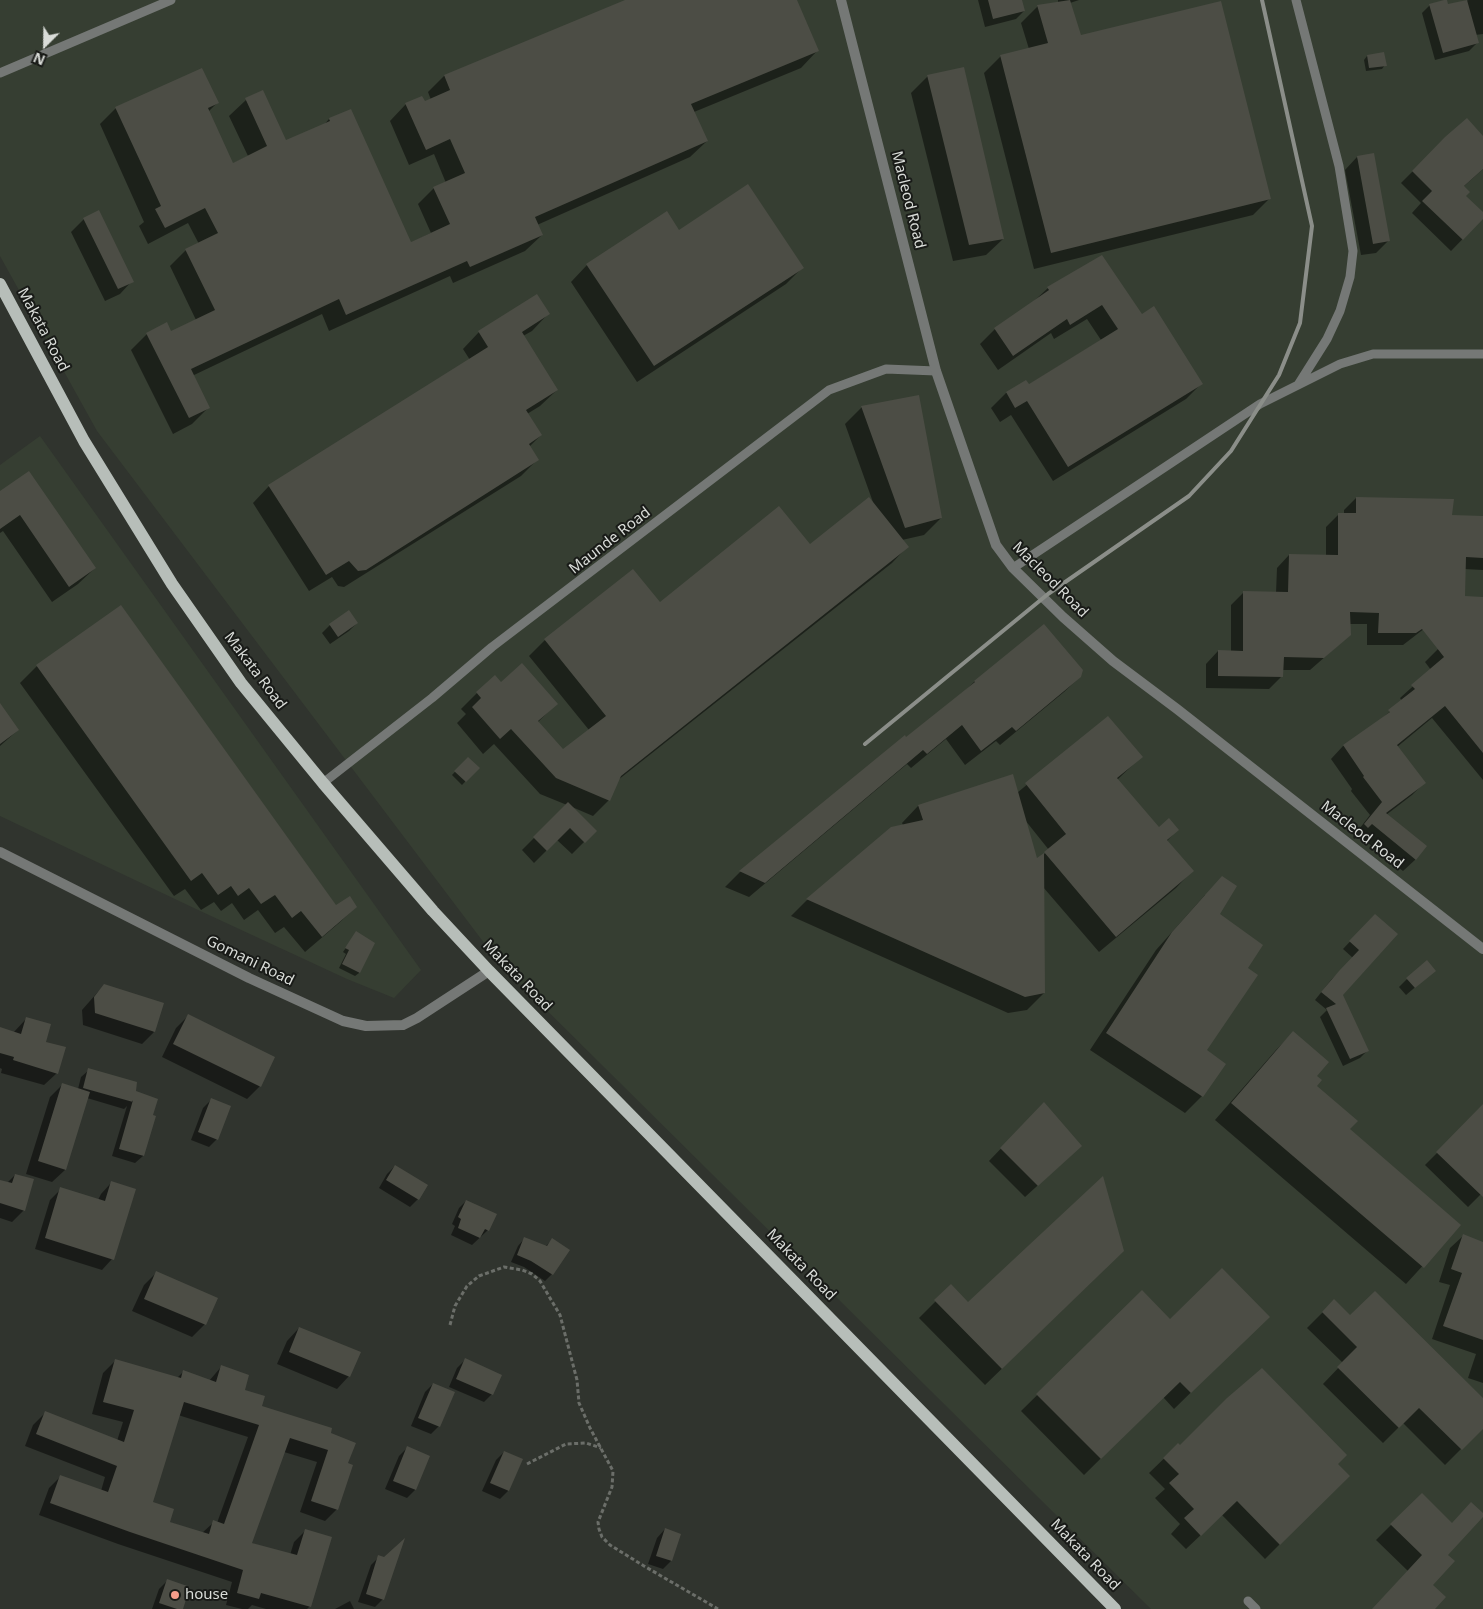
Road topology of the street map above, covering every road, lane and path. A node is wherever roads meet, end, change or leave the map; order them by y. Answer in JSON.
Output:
{"nodes":[{"id":1,"x":171,"y":0,"type":"edge"},
{"id":2,"x":841,"y":0,"type":"edge"},
{"id":3,"x":1296,"y":0,"type":"edge"},
{"id":4,"x":0,"y":73,"type":"edge"},
{"id":5,"x":0,"y":284,"type":"edge"},
{"id":6,"x":1483,"y":354,"type":"edge"},
{"id":7,"x":936,"y":371,"type":"junction"},
{"id":8,"x":1298,"y":385,"type":"junction"},
{"id":9,"x":1013,"y":568,"type":"junction"},
{"id":10,"x":322,"y":783,"type":"junction"},
{"id":11,"x":0,"y":852,"type":"edge"},
{"id":12,"x":1483,"y":949,"type":"edge"},
{"id":13,"x":489,"y":971,"type":"junction"},
{"id":14,"x":450,"y":1325,"type":"dead end"},
{"id":15,"x":602,"y":1448,"type":"junction"},
{"id":16,"x":527,"y":1464,"type":"dead end"},
{"id":17,"x":1248,"y":1601,"type":"dead end"},
{"id":18,"x":718,"y":1609,"type":"edge"},
{"id":19,"x":1115,"y":1609,"type":"edge"},
{"id":20,"x":1256,"y":1609,"type":"edge"}],
"edges":[{"from":1,"to":4,"type":"lane"},
{"from":2,"to":7,"type":"street","name":"Macleod Road"},
{"from":3,"to":8,"type":"lane"},
{"from":5,"to":10,"type":"main road","name":"Makata Road"},
{"from":6,"to":8,"type":"lane"},
{"from":7,"to":9,"type":"street","name":"Macleod Road"},
{"from":7,"to":10,"type":"lane","name":"Maunde Road"},
{"from":8,"to":9,"type":"lane"},
{"from":9,"to":12,"type":"street","name":"Macleod Road"},
{"from":10,"to":13,"type":"main road","name":"Makata Road"},
{"from":11,"to":13,"type":"street","name":"Gomani Road"},
{"from":13,"to":19,"type":"main road","name":"Makata Road"},
{"from":14,"to":15,"type":"path"},
{"from":15,"to":16,"type":"path"},
{"from":15,"to":18,"type":"path"},
{"from":17,"to":20,"type":"lane"}]}
